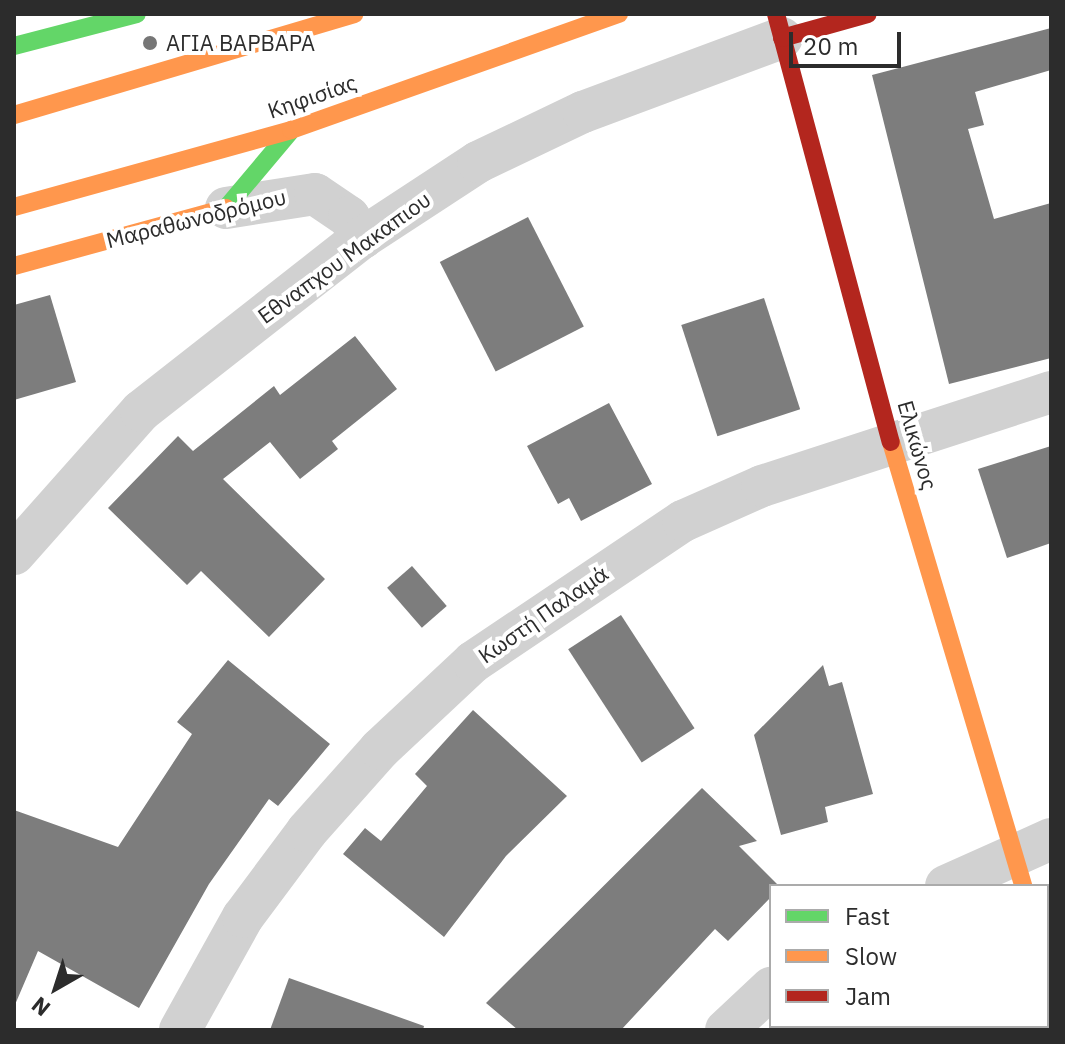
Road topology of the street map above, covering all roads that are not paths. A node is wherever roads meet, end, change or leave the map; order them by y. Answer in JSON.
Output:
{"nodes":[{"id":1,"x":137,"y":14,"type":"edge"},
{"id":2,"x":354,"y":14,"type":"edge"},
{"id":3,"x":619,"y":14,"type":"edge"},
{"id":4,"x":868,"y":14,"type":"edge"},
{"id":5,"x":779,"y":26,"type":"edge"},
{"id":6,"x":14,"y":46,"type":"edge"},
{"id":7,"x":14,"y":115,"type":"edge"},
{"id":8,"x":291,"y":130,"type":"junction"},
{"id":9,"x":14,"y":207,"type":"edge"},
{"id":10,"x":226,"y":208,"type":"junction"},
{"id":11,"x":362,"y":238,"type":"junction"},
{"id":12,"x":14,"y":266,"type":"edge"},
{"id":13,"x":1051,"y":392,"type":"edge"},
{"id":14,"x":891,"y":443,"type":"junction"},
{"id":15,"x":14,"y":554,"type":"edge"},
{"id":16,"x":1051,"y":839,"type":"edge"},
{"id":17,"x":1029,"y":867,"type":"edge"},
{"id":18,"x":955,"y":884,"type":"edge"},
{"id":19,"x":769,"y":990,"type":"edge"},
{"id":20,"x":180,"y":1030,"type":"edge"},
{"id":21,"x":726,"y":1030,"type":"edge"}],
"edges":[{"from":1,"to":6,"type":"street"},
{"from":2,"to":7,"type":"street"},
{"from":3,"to":8,"type":"street","name":"Κηφισίας"},
{"from":4,"to":5,"type":"street"},
{"from":5,"to":11,"type":"street","name":"Εθναπχου Μακαπιου"},
{"from":5,"to":14,"type":"street","name":"Ελικώνος"},
{"from":8,"to":9,"type":"street","name":"Κηφισίας"},
{"from":8,"to":10,"type":"street"},
{"from":10,"to":11,"type":"street","name":"Μαραθωνοδρόμου"},
{"from":10,"to":12,"type":"street","name":"Μαραθωνοδρόμου"},
{"from":11,"to":15,"type":"street","name":"Εθναπχου Μακαπιου"},
{"from":13,"to":14,"type":"street","name":"Κωστή Παλαμά"},
{"from":14,"to":17,"type":"street","name":"Ελικώνος"},
{"from":14,"to":20,"type":"street","name":"Κωστή Παλαμά"},
{"from":16,"to":17,"type":"street"},
{"from":17,"to":18,"type":"street"},
{"from":19,"to":21,"type":"street"}]}
